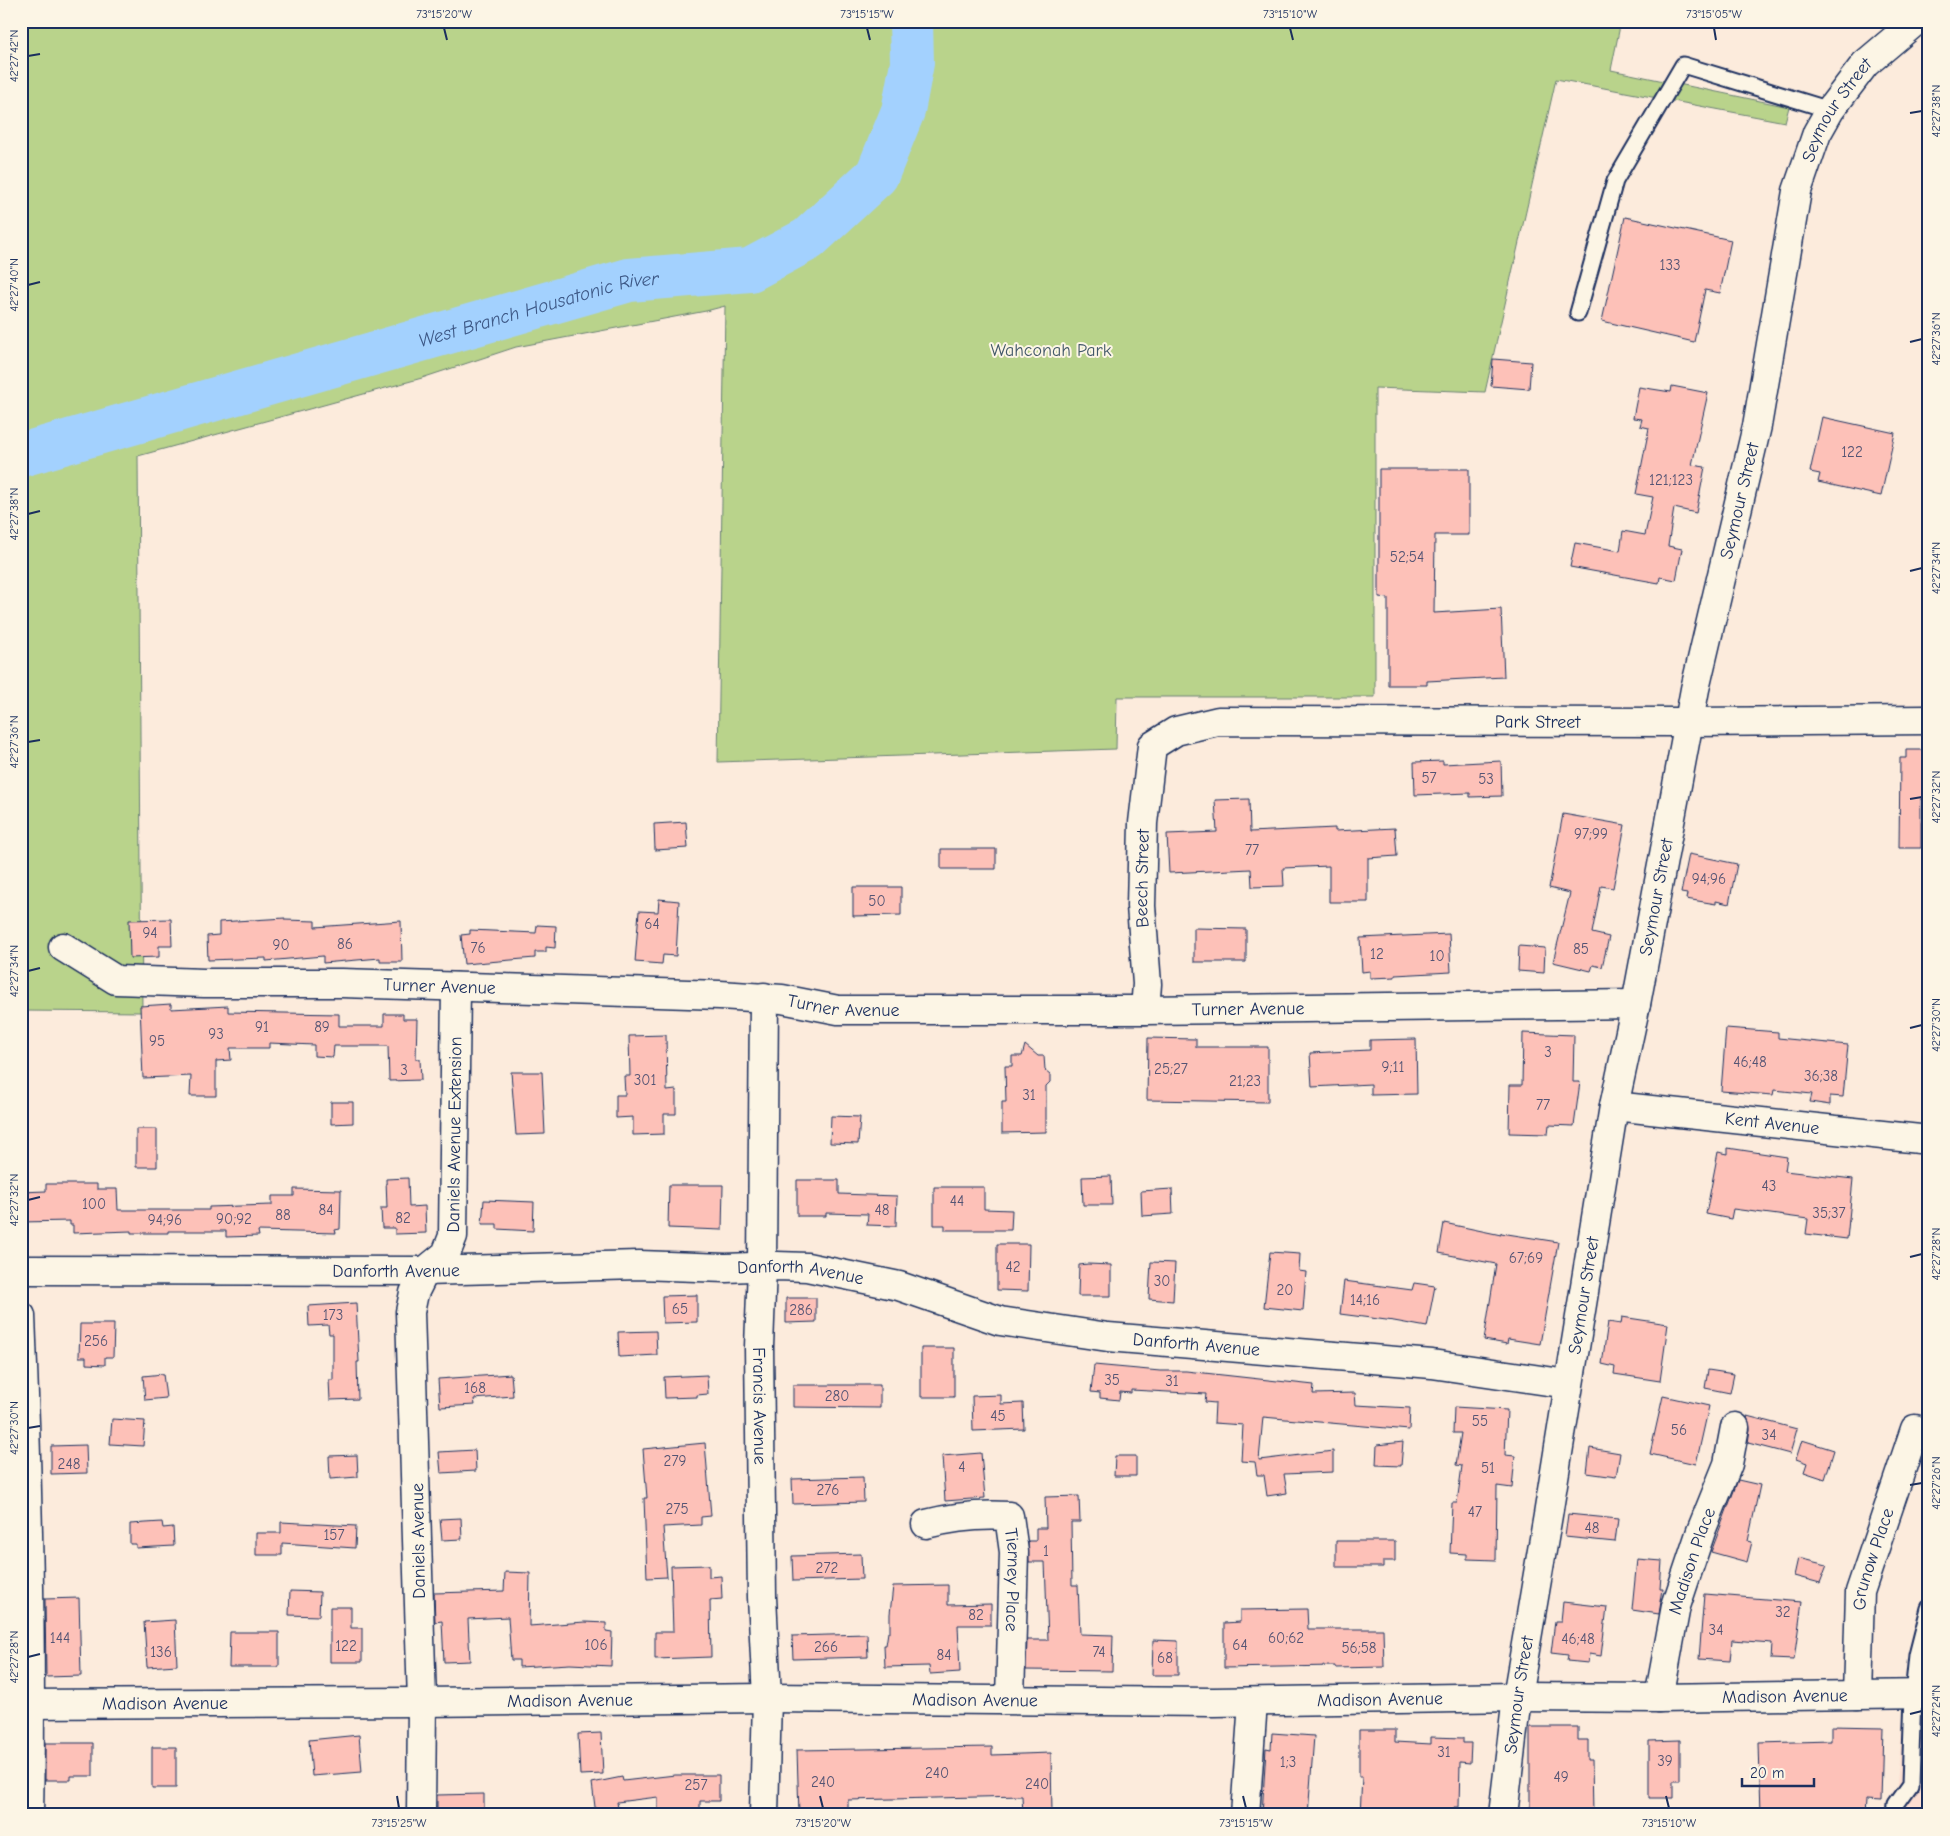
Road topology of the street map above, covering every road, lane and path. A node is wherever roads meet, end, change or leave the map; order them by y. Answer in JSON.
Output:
{"nodes":[{"id":1,"x":1916,"y":21,"type":"edge"},
{"id":2,"x":1830,"y":110,"type":"junction"},
{"id":3,"x":1578,"y":314,"type":"dead end"},
{"id":4,"x":1929,"y":720,"type":"edge"},
{"id":5,"x":1689,"y":722,"type":"junction"},
{"id":6,"x":1152,"y":746,"type":"joint"},
{"id":7,"x":63,"y":947,"type":"dead end"},
{"id":8,"x":456,"y":987,"type":"junction"},
{"id":9,"x":764,"y":997,"type":"junction"},
{"id":10,"x":1636,"y":1004,"type":"junction"},
{"id":11,"x":1144,"y":1010,"type":"junction"},
{"id":12,"x":1614,"y":1106,"type":"junction"},
{"id":13,"x":1929,"y":1140,"type":"edge"},
{"id":14,"x":762,"y":1266,"type":"junction"},
{"id":15,"x":21,"y":1270,"type":"edge"},
{"id":16,"x":425,"y":1271,"type":"junction"},
{"id":17,"x":21,"y":1316,"type":"edge"},
{"id":18,"x":1568,"y":1384,"type":"junction"},
{"id":19,"x":1735,"y":1427,"type":"dead end"},
{"id":20,"x":1915,"y":1429,"type":"dead end"},
{"id":21,"x":926,"y":1524,"type":"dead end"},
{"id":22,"x":1929,"y":1608,"type":"edge"},
{"id":23,"x":1921,"y":1694,"type":"edge"},
{"id":24,"x":1517,"y":1696,"type":"junction"},
{"id":25,"x":1857,"y":1696,"type":"junction"},
{"id":26,"x":768,"y":1698,"type":"junction"},
{"id":27,"x":1659,"y":1698,"type":"junction"},
{"id":28,"x":1010,"y":1699,"type":"junction"},
{"id":29,"x":422,"y":1702,"type":"junction"},
{"id":30,"x":1253,"y":1702,"type":"junction"},
{"id":31,"x":26,"y":1704,"type":"edge"},
{"id":32,"x":29,"y":1815,"type":"edge"},
{"id":33,"x":421,"y":1815,"type":"edge"},
{"id":34,"x":764,"y":1815,"type":"edge"},
{"id":35,"x":1244,"y":1815,"type":"edge"},
{"id":36,"x":1503,"y":1815,"type":"edge"},
{"id":37,"x":1894,"y":1815,"type":"edge"}],
"edges":[{"from":1,"to":2,"type":"street","name":"Seymour Street"},
{"from":2,"to":3,"type":"lane"},
{"from":2,"to":5,"type":"street","name":"Seymour Street"},
{"from":4,"to":5,"type":"street","name":"Park Street"},
{"from":5,"to":6,"type":"street","name":"Park Street"},
{"from":5,"to":10,"type":"street","name":"Seymour Street"},
{"from":6,"to":11,"type":"street","name":"Beech Street"},
{"from":7,"to":8,"type":"street","name":"Turner Avenue"},
{"from":8,"to":9,"type":"street","name":"Turner Avenue"},
{"from":8,"to":16,"type":"street","name":"Daniels Avenue Extension"},
{"from":9,"to":11,"type":"street","name":"Turner Avenue"},
{"from":9,"to":14,"type":"street","name":"Francis Avenue"},
{"from":10,"to":11,"type":"street","name":"Turner Avenue"},
{"from":10,"to":12,"type":"street","name":"Seymour Street"},
{"from":12,"to":13,"type":"street","name":"Kent Avenue"},
{"from":12,"to":18,"type":"street","name":"Seymour Street"},
{"from":14,"to":16,"type":"street","name":"Danforth Avenue"},
{"from":14,"to":18,"type":"street","name":"Danforth Avenue"},
{"from":14,"to":26,"type":"street","name":"Francis Avenue"},
{"from":15,"to":16,"type":"street","name":"Danforth Avenue"},
{"from":16,"to":29,"type":"street","name":"Daniels Avenue"},
{"from":17,"to":31,"type":"street"},
{"from":18,"to":24,"type":"street","name":"Seymour Street"},
{"from":19,"to":27,"type":"street","name":"Madison Place"},
{"from":20,"to":25,"type":"street","name":"Grunow Place"},
{"from":21,"to":28,"type":"street","name":"Tierney Place"},
{"from":22,"to":23,"type":"lane"},
{"from":23,"to":25,"type":"street","name":"Madison Avenue"},
{"from":23,"to":37,"type":"lane"},
{"from":24,"to":27,"type":"street","name":"Madison Avenue"},
{"from":24,"to":30,"type":"street","name":"Madison Avenue"},
{"from":24,"to":36,"type":"street","name":"Seymour Street"},
{"from":25,"to":27,"type":"street","name":"Madison Avenue"},
{"from":26,"to":28,"type":"street","name":"Madison Avenue"},
{"from":26,"to":29,"type":"street","name":"Madison Avenue"},
{"from":26,"to":34,"type":"street","name":"Francis Avenue"},
{"from":28,"to":30,"type":"street","name":"Madison Avenue"},
{"from":29,"to":31,"type":"street","name":"Madison Avenue"},
{"from":29,"to":33,"type":"street","name":"Daniels Avenue"},
{"from":30,"to":35,"type":"street"},
{"from":31,"to":32,"type":"street"}]}
